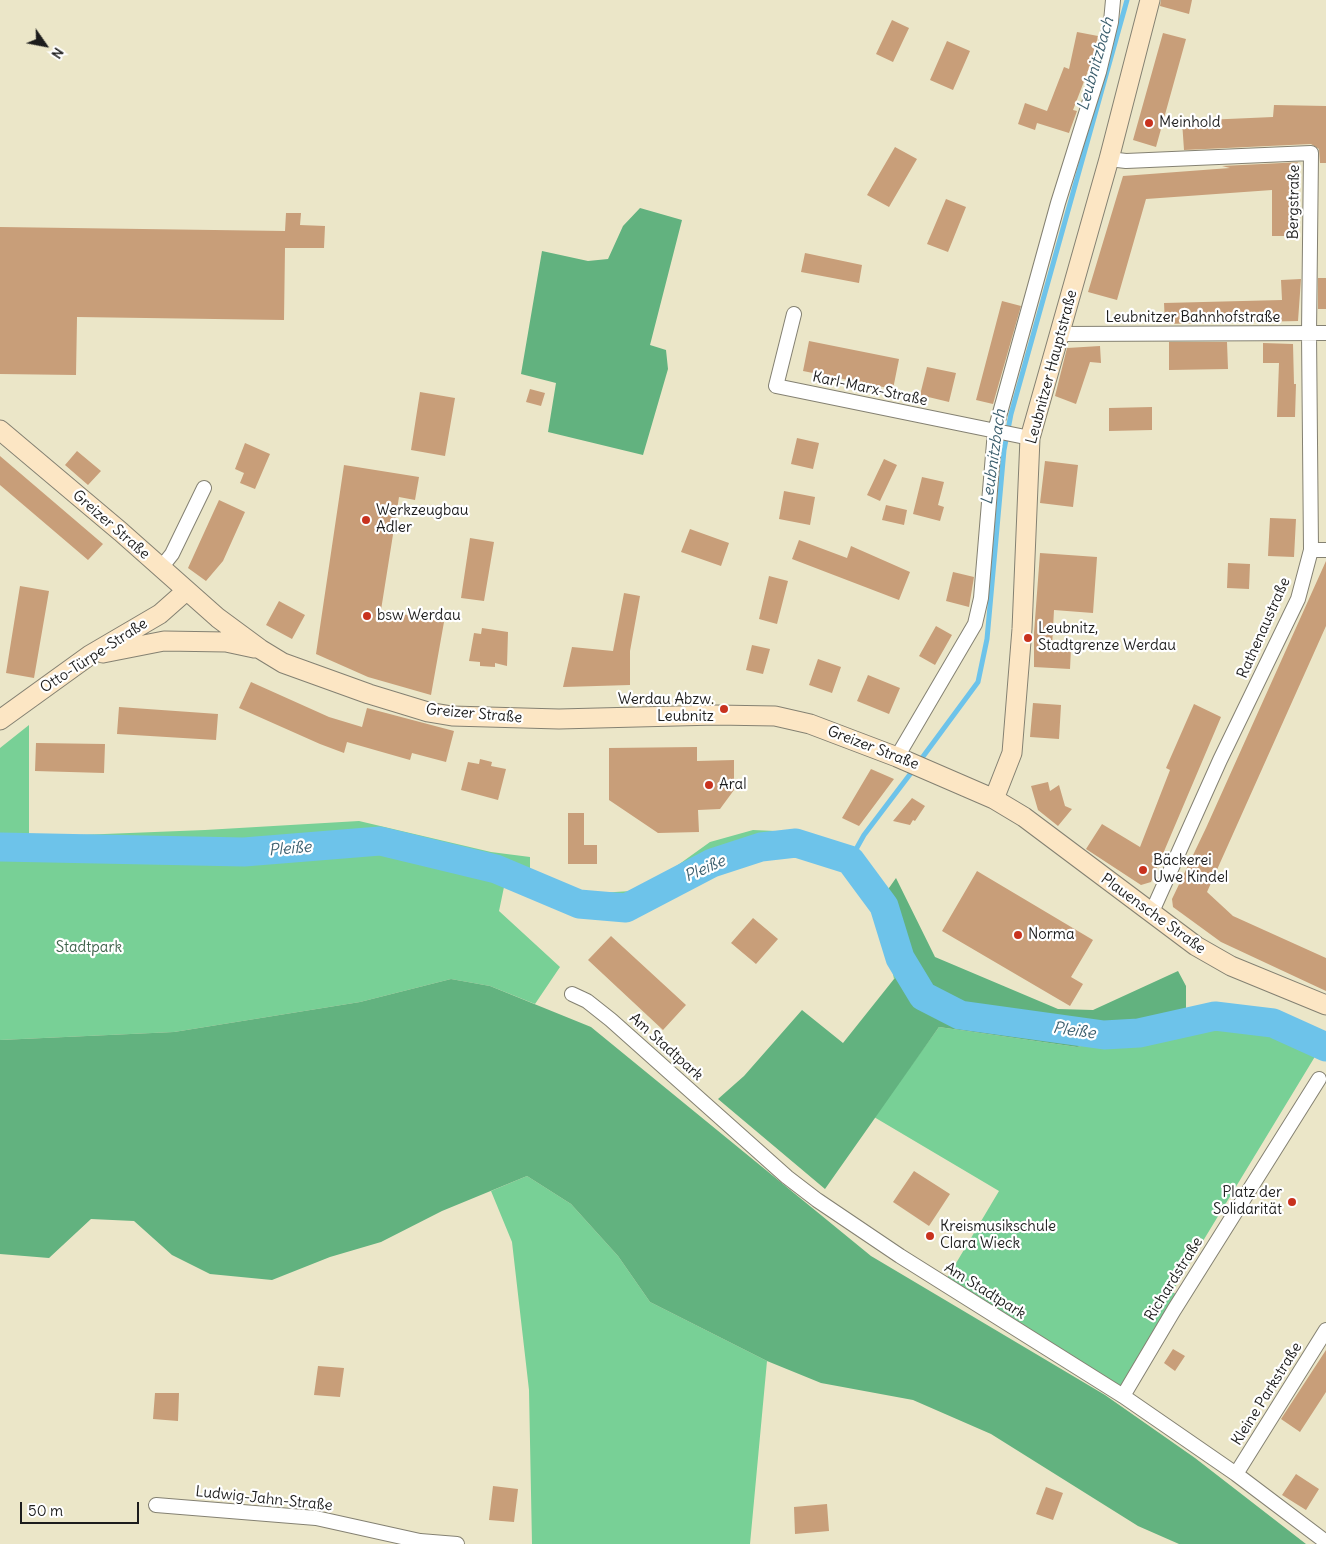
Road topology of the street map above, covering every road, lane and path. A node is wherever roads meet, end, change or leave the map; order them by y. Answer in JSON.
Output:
{"nodes":[{"id":1,"x":1113,"y":0,"type":"edge"},
{"id":2,"x":1150,"y":0,"type":"edge"},
{"id":3,"x":1109,"y":159,"type":"junction"},
{"id":4,"x":794,"y":314,"type":"dead end"},
{"id":5,"x":1309,"y":333,"type":"junction"},
{"id":6,"x":1326,"y":333,"type":"edge"},
{"id":7,"x":1060,"y":334,"type":"junction"},
{"id":8,"x":0,"y":430,"type":"edge"},
{"id":9,"x":1011,"y":434,"type":"junction"},
{"id":10,"x":204,"y":488,"type":"dead end"},
{"id":11,"x":1311,"y":550,"type":"junction"},
{"id":12,"x":1326,"y":550,"type":"edge"},
{"id":13,"x":160,"y":568,"type":"junction"},
{"id":14,"x":186,"y":591,"type":"junction"},
{"id":15,"x":260,"y":649,"type":"junction"},
{"id":16,"x":90,"y":655,"type":"junction"},
{"id":17,"x":0,"y":720,"type":"edge"},
{"id":18,"x":901,"y":758,"type":"junction"},
{"id":19,"x":994,"y":799,"type":"junction"},
{"id":20,"x":1151,"y":914,"type":"junction"},
{"id":21,"x":572,"y":994,"type":"dead end"},
{"id":22,"x":1326,"y":1005,"type":"edge"},
{"id":23,"x":1319,"y":1079,"type":"dead end"},
{"id":24,"x":1326,"y":1330,"type":"edge"},
{"id":25,"x":1123,"y":1396,"type":"junction"},
{"id":26,"x":1236,"y":1474,"type":"junction"},
{"id":27,"x":156,"y":1505,"type":"dead end"},
{"id":28,"x":1326,"y":1542,"type":"edge"},
{"id":29,"x":457,"y":1544,"type":"edge"}],
"edges":[{"from":1,"to":9,"type":"street","name":"Leubnitzer Hauptstraße"},
{"from":2,"to":3,"type":"street","name":"Leubnitzer Hauptstraße"},
{"from":3,"to":5,"type":"street","name":"Bergstraße"},
{"from":3,"to":7,"type":"street","name":"Leubnitzer Hauptstraße"},
{"from":4,"to":9,"type":"street","name":"Karl-Marx-Straße"},
{"from":5,"to":6,"type":"street","name":"Leubnitzer Bahnhofstraße"},
{"from":5,"to":7,"type":"street","name":"Leubnitzer Bahnhofstraße"},
{"from":5,"to":11,"type":"street","name":"Rathenaustraße"},
{"from":7,"to":9,"type":"street","name":"Leubnitzer Hauptstraße"},
{"from":8,"to":13,"type":"street","name":"Greizer Straße"},
{"from":9,"to":18,"type":"street","name":"Leubnitzer Hauptstraße"},
{"from":9,"to":19,"type":"street","name":"Leubnitzer Hauptstraße"},
{"from":10,"to":13,"type":"street"},
{"from":11,"to":12,"type":"street"},
{"from":11,"to":20,"type":"street","name":"Rathenaustraße"},
{"from":13,"to":14,"type":"street","name":"Greizer Straße"},
{"from":14,"to":15,"type":"street","name":"Greizer Straße"},
{"from":14,"to":16,"type":"street","name":"Otto-Türpe-Straße"},
{"from":15,"to":16,"type":"street"},
{"from":15,"to":18,"type":"street","name":"Greizer Straße"},
{"from":16,"to":17,"type":"street","name":"Otto-Türpe-Straße"},
{"from":18,"to":19,"type":"street","name":"Greizer Straße"},
{"from":19,"to":20,"type":"street","name":"Plauensche Straße"},
{"from":20,"to":22,"type":"street","name":"Plauensche Straße"},
{"from":21,"to":25,"type":"street","name":"Am Stadtpark"},
{"from":23,"to":25,"type":"street","name":"Richardstraße"},
{"from":24,"to":26,"type":"street","name":"Kleine Parkstraße"},
{"from":25,"to":26,"type":"street","name":"Am Stadtpark"},
{"from":26,"to":28,"type":"street","name":"Am Stadtpark"},
{"from":27,"to":29,"type":"street","name":"Ludwig-Jahn-Straße"}]}
